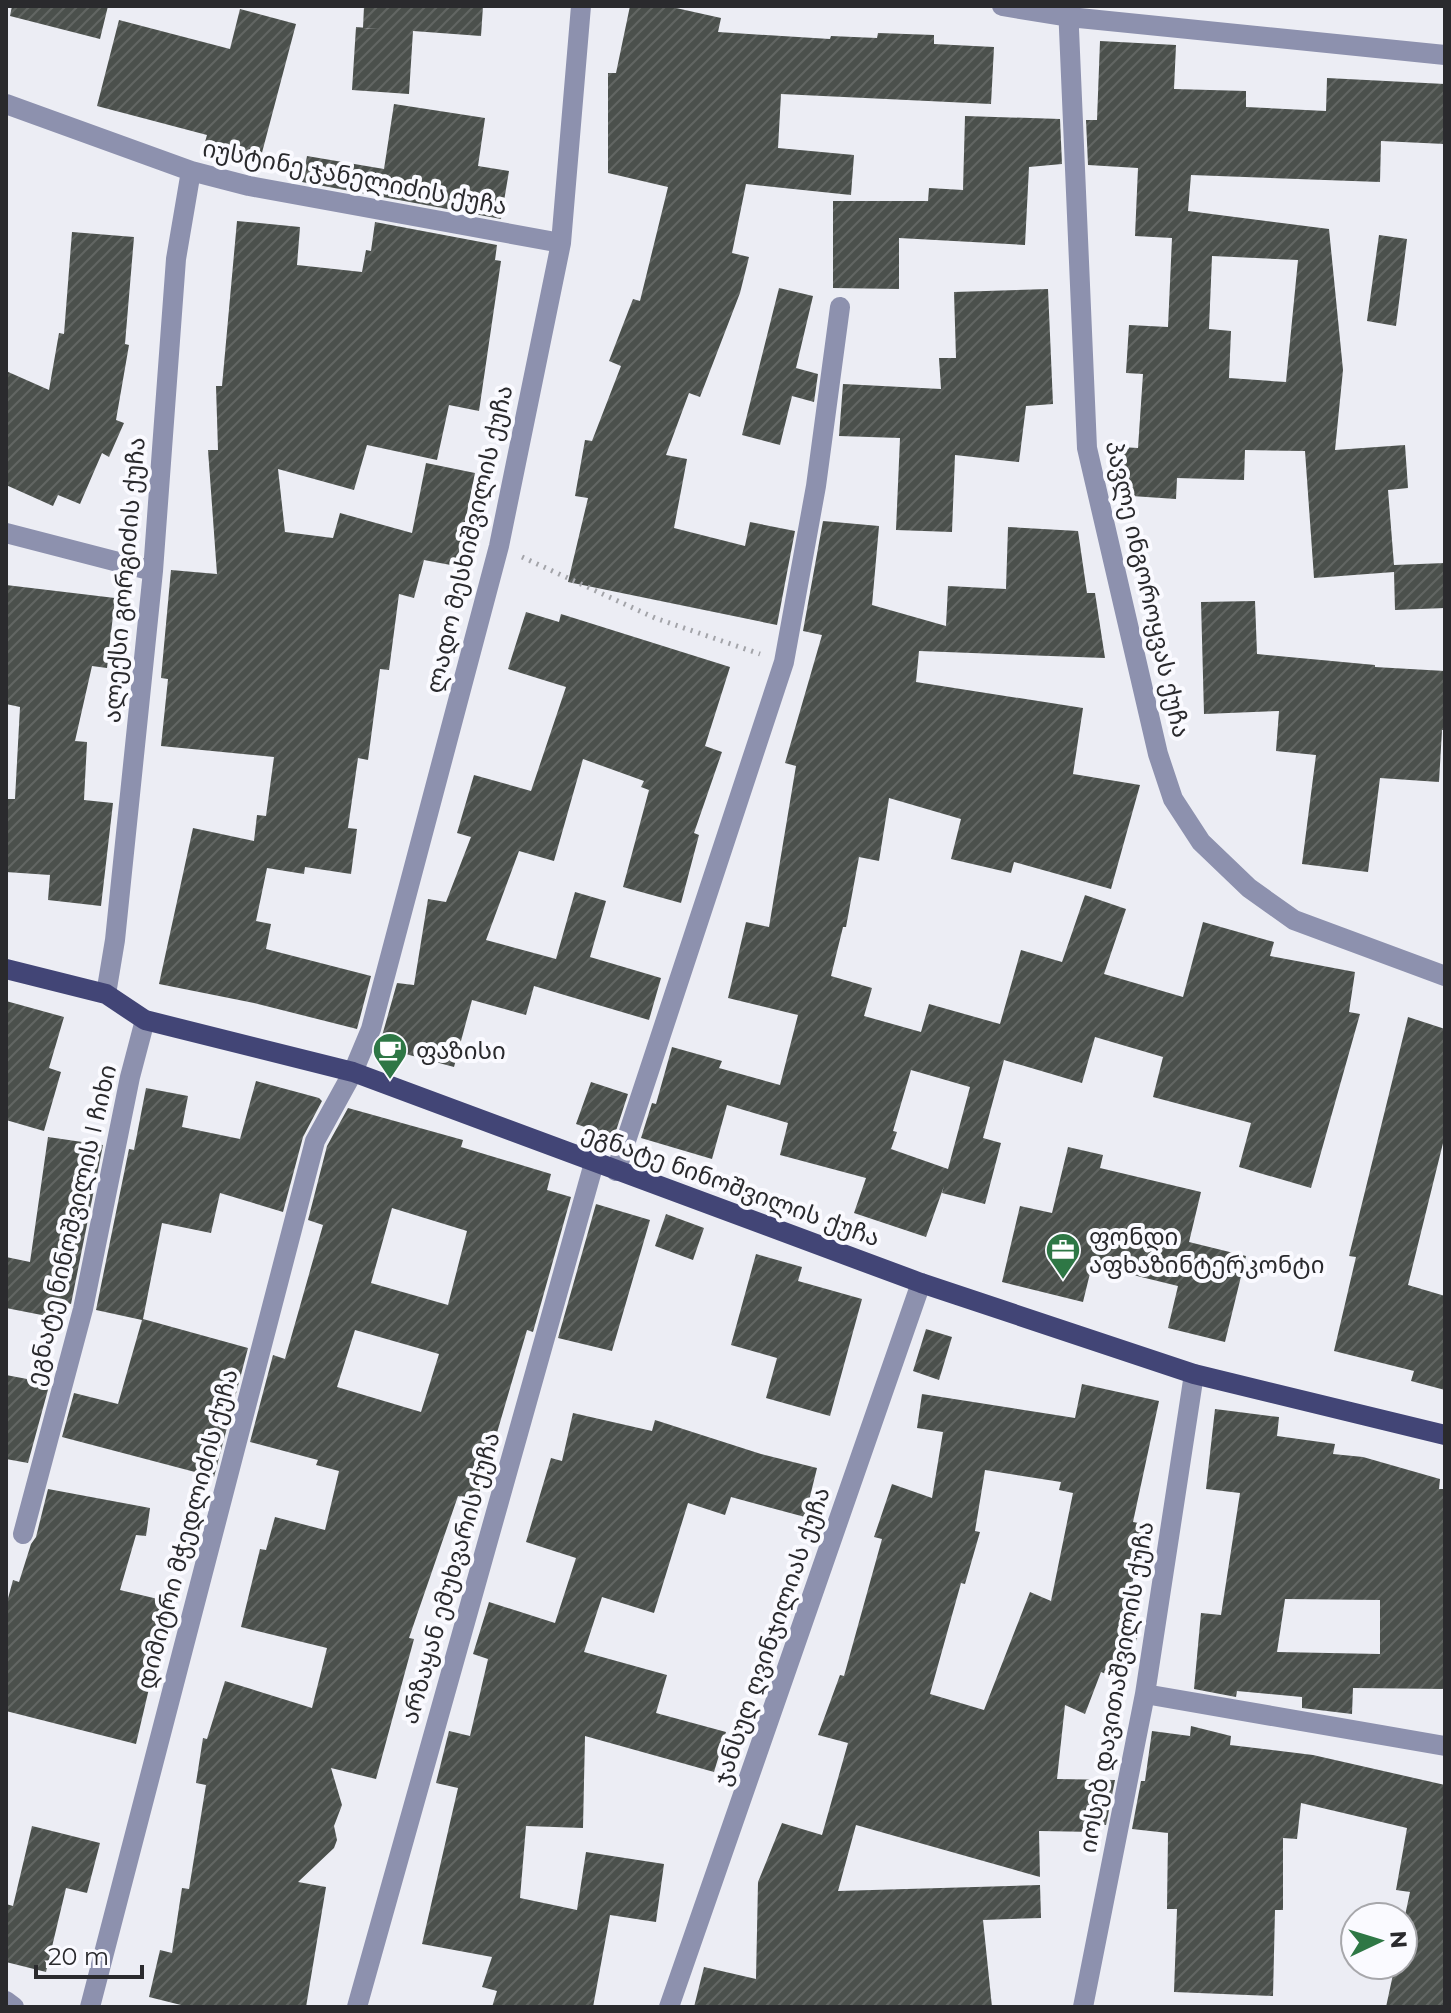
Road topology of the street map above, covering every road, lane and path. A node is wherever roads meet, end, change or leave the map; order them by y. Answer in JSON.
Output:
{"nodes":[{"id":1,"x":581,"y":6,"type":"edge"},
{"id":2,"x":1002,"y":6,"type":"edge"},
{"id":3,"x":1069,"y":12,"type":"edge"},
{"id":4,"x":1445,"y":55,"type":"edge"},
{"id":5,"x":6,"y":104,"type":"edge"},
{"id":6,"x":191,"y":171,"type":"junction"},
{"id":7,"x":561,"y":243,"type":"junction"},
{"id":8,"x":840,"y":307,"type":"dead end"},
{"id":9,"x":6,"y":533,"type":"edge"},
{"id":10,"x":499,"y":546,"type":"junction"},
{"id":11,"x":153,"y":571,"type":"junction"},
{"id":12,"x":784,"y":662,"type":"junction"},
{"id":13,"x":6,"y":969,"type":"edge"},
{"id":14,"x":1445,"y":976,"type":"edge"},
{"id":15,"x":106,"y":994,"type":"junction"},
{"id":16,"x":145,"y":1020,"type":"junction"},
{"id":17,"x":353,"y":1072,"type":"junction"},
{"id":18,"x":594,"y":1163,"type":"junction"},
{"id":19,"x":616,"y":1171,"type":"junction"},
{"id":20,"x":921,"y":1283,"type":"junction"},
{"id":21,"x":1194,"y":1374,"type":"junction"},
{"id":22,"x":1445,"y":1435,"type":"edge"},
{"id":23,"x":23,"y":1534,"type":"dead end"},
{"id":24,"x":1145,"y":1694,"type":"junction"},
{"id":25,"x":1445,"y":1746,"type":"edge"},
{"id":26,"x":6,"y":2001,"type":"edge"},
{"id":27,"x":14,"y":2007,"type":"edge"},
{"id":28,"x":90,"y":2007,"type":"edge"},
{"id":29,"x":357,"y":2007,"type":"edge"},
{"id":30,"x":669,"y":2007,"type":"edge"},
{"id":31,"x":1083,"y":2007,"type":"edge"}],
"edges":[{"from":1,"to":7,"type":"street","name":"ლადო მესხიშვილის ქუჩა"},
{"from":2,"to":3,"type":"street"},
{"from":3,"to":4,"type":"street"},
{"from":3,"to":14,"type":"street","name":"პავლე ინგოროყვას ქუჩა"},
{"from":5,"to":6,"type":"street","name":"იუსტინე ჯანელიძის ქუჩა"},
{"from":6,"to":7,"type":"street","name":"იუსტინე ჯანელიძის ქუჩა"},
{"from":6,"to":11,"type":"street","name":"ალექსი გორგიძის ქუჩა"},
{"from":7,"to":10,"type":"street","name":"ლადო მესხიშვილის ქუჩა"},
{"from":8,"to":12,"type":"street"},
{"from":9,"to":11,"type":"street"},
{"from":10,"to":12,"type":"path"},
{"from":10,"to":17,"type":"street","name":"ლადო მესხიშვილის ქუჩა"},
{"from":11,"to":15,"type":"street","name":"ალექსი გორგიძის ქუჩა"},
{"from":12,"to":19,"type":"street"},
{"from":13,"to":15,"type":"main road","name":"ეგნატე ნინოშვილის ქუჩა"},
{"from":15,"to":16,"type":"main road","name":"ეგნატე ნინოშვილის ქუჩა"},
{"from":16,"to":17,"type":"main road","name":"ეგნატე ნინოშვილის ქუჩა"},
{"from":16,"to":23,"type":"street","name":"ეგნატე ნინოშვილის I ჩიხი"},
{"from":17,"to":18,"type":"main road","name":"ეგნატე ნინოშვილის ქუჩა"},
{"from":17,"to":28,"type":"street","name":"დიმიტრი მჭედლიძის ქუჩა"},
{"from":18,"to":19,"type":"main road","name":"ეგნატე ნინოშვილის ქუჩა"},
{"from":18,"to":29,"type":"street","name":"არზაყან ემუხვარის ქუჩა"},
{"from":19,"to":20,"type":"main road","name":"ეგნატე ნინოშვილის ქუჩა"},
{"from":20,"to":21,"type":"main road","name":"ეგნატე ნინოშვილის ქუჩა"},
{"from":20,"to":30,"type":"street","name":"ჯანსუღ ღვინჯილიას ქუჩა"},
{"from":21,"to":22,"type":"main road","name":"ეგნატე ნინოშვილის ქუჩა"},
{"from":21,"to":24,"type":"street","name":"იოსებ დავითაშვილის ქუჩა"},
{"from":24,"to":25,"type":"street"},
{"from":24,"to":31,"type":"street","name":"იოსებ დავითაშვილის ქუჩა"},
{"from":26,"to":27,"type":"street"}]}
